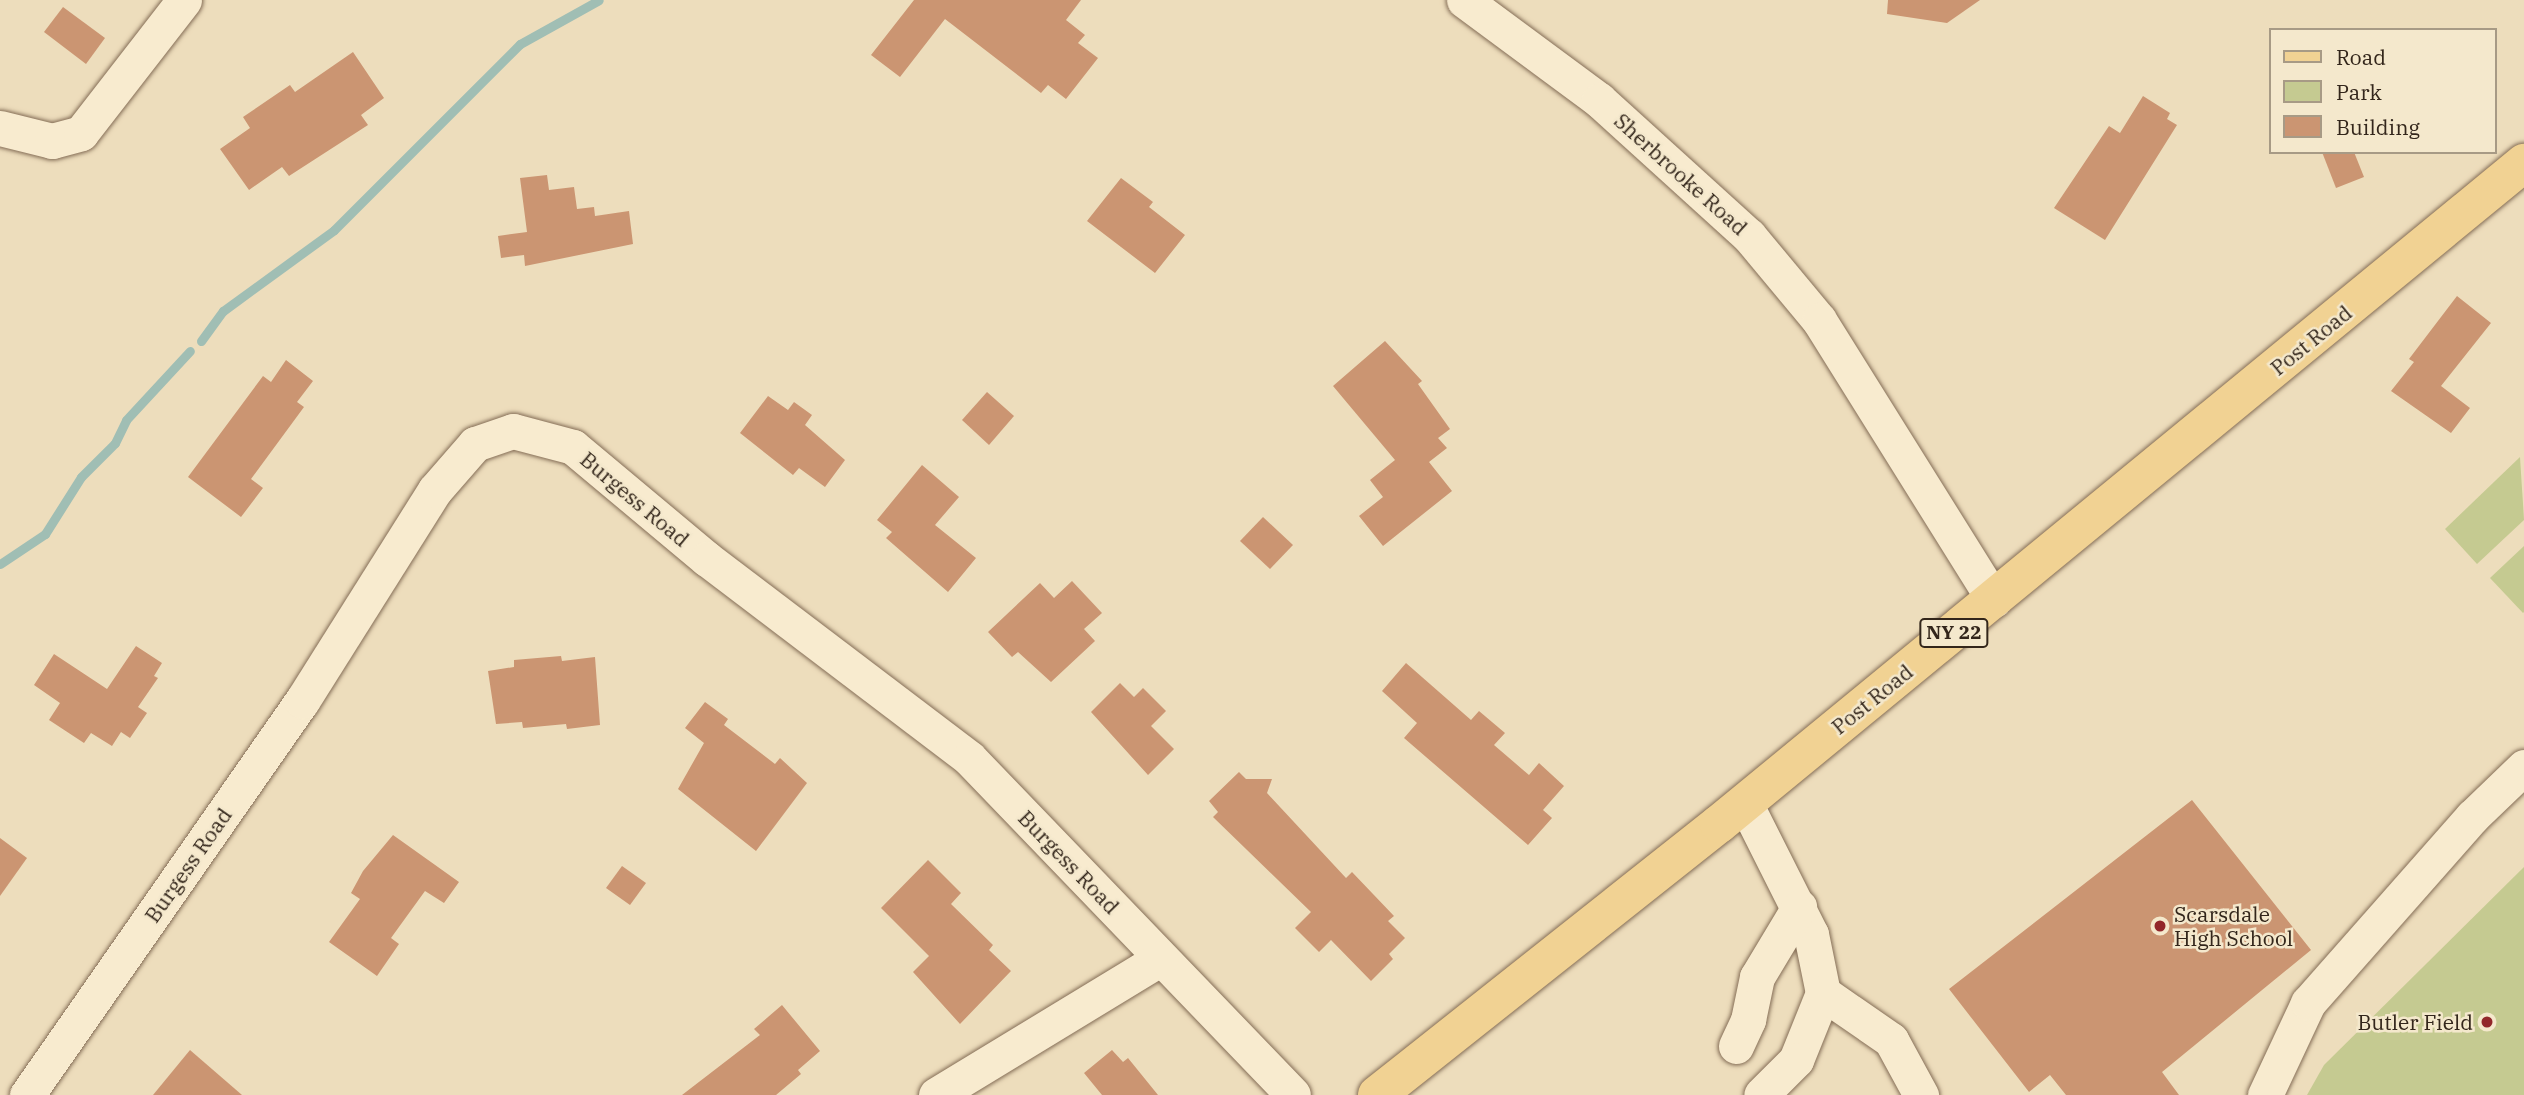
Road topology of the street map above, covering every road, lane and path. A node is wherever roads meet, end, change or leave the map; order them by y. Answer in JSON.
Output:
{"nodes":[{"id":1,"x":184,"y":0,"type":"edge"},
{"id":2,"x":194,"y":0,"type":"edge"},
{"id":3,"x":200,"y":0,"type":"edge"},
{"id":4,"x":1464,"y":0,"type":"edge"},
{"id":5,"x":0,"y":128,"type":"edge"},
{"id":6,"x":2524,"y":163,"type":"edge"},
{"id":7,"x":1994,"y":600,"type":"junction"},
{"id":8,"x":2524,"y":766,"type":"edge"},
{"id":9,"x":1745,"y":803,"type":"junction"},
{"id":10,"x":1799,"y":908,"type":"junction"},
{"id":11,"x":1161,"y":958,"type":"junction"},
{"id":12,"x":1824,"y":993,"type":"junction"},
{"id":13,"x":1736,"y":1046,"type":"dead end"},
{"id":14,"x":27,"y":1095,"type":"edge"},
{"id":15,"x":936,"y":1095,"type":"edge"},
{"id":16,"x":1293,"y":1095,"type":"edge"},
{"id":17,"x":1377,"y":1095,"type":"edge"},
{"id":18,"x":1761,"y":1095,"type":"edge"},
{"id":19,"x":1921,"y":1095,"type":"edge"},
{"id":20,"x":2265,"y":1095,"type":"edge"}],
"edges":[{"from":1,"to":5,"type":"street"},
{"from":2,"to":3,"type":"street"},
{"from":4,"to":7,"type":"street","name":"Sherbrooke Road"},
{"from":6,"to":7,"type":"main road","name":"Post Road","number":"NY 22"},
{"from":7,"to":9,"type":"main road","name":"Post Road","number":"NY 22"},
{"from":8,"to":20,"type":"street"},
{"from":9,"to":10,"type":"street"},
{"from":9,"to":17,"type":"main road","name":"Post Road","number":"NY 22"},
{"from":10,"to":12,"type":"street"},
{"from":10,"to":13,"type":"street"},
{"from":11,"to":14,"type":"street","name":"Burgess Road"},
{"from":11,"to":15,"type":"street"},
{"from":11,"to":16,"type":"street","name":"Burgess Road"},
{"from":12,"to":18,"type":"street"},
{"from":12,"to":19,"type":"street"}]}
